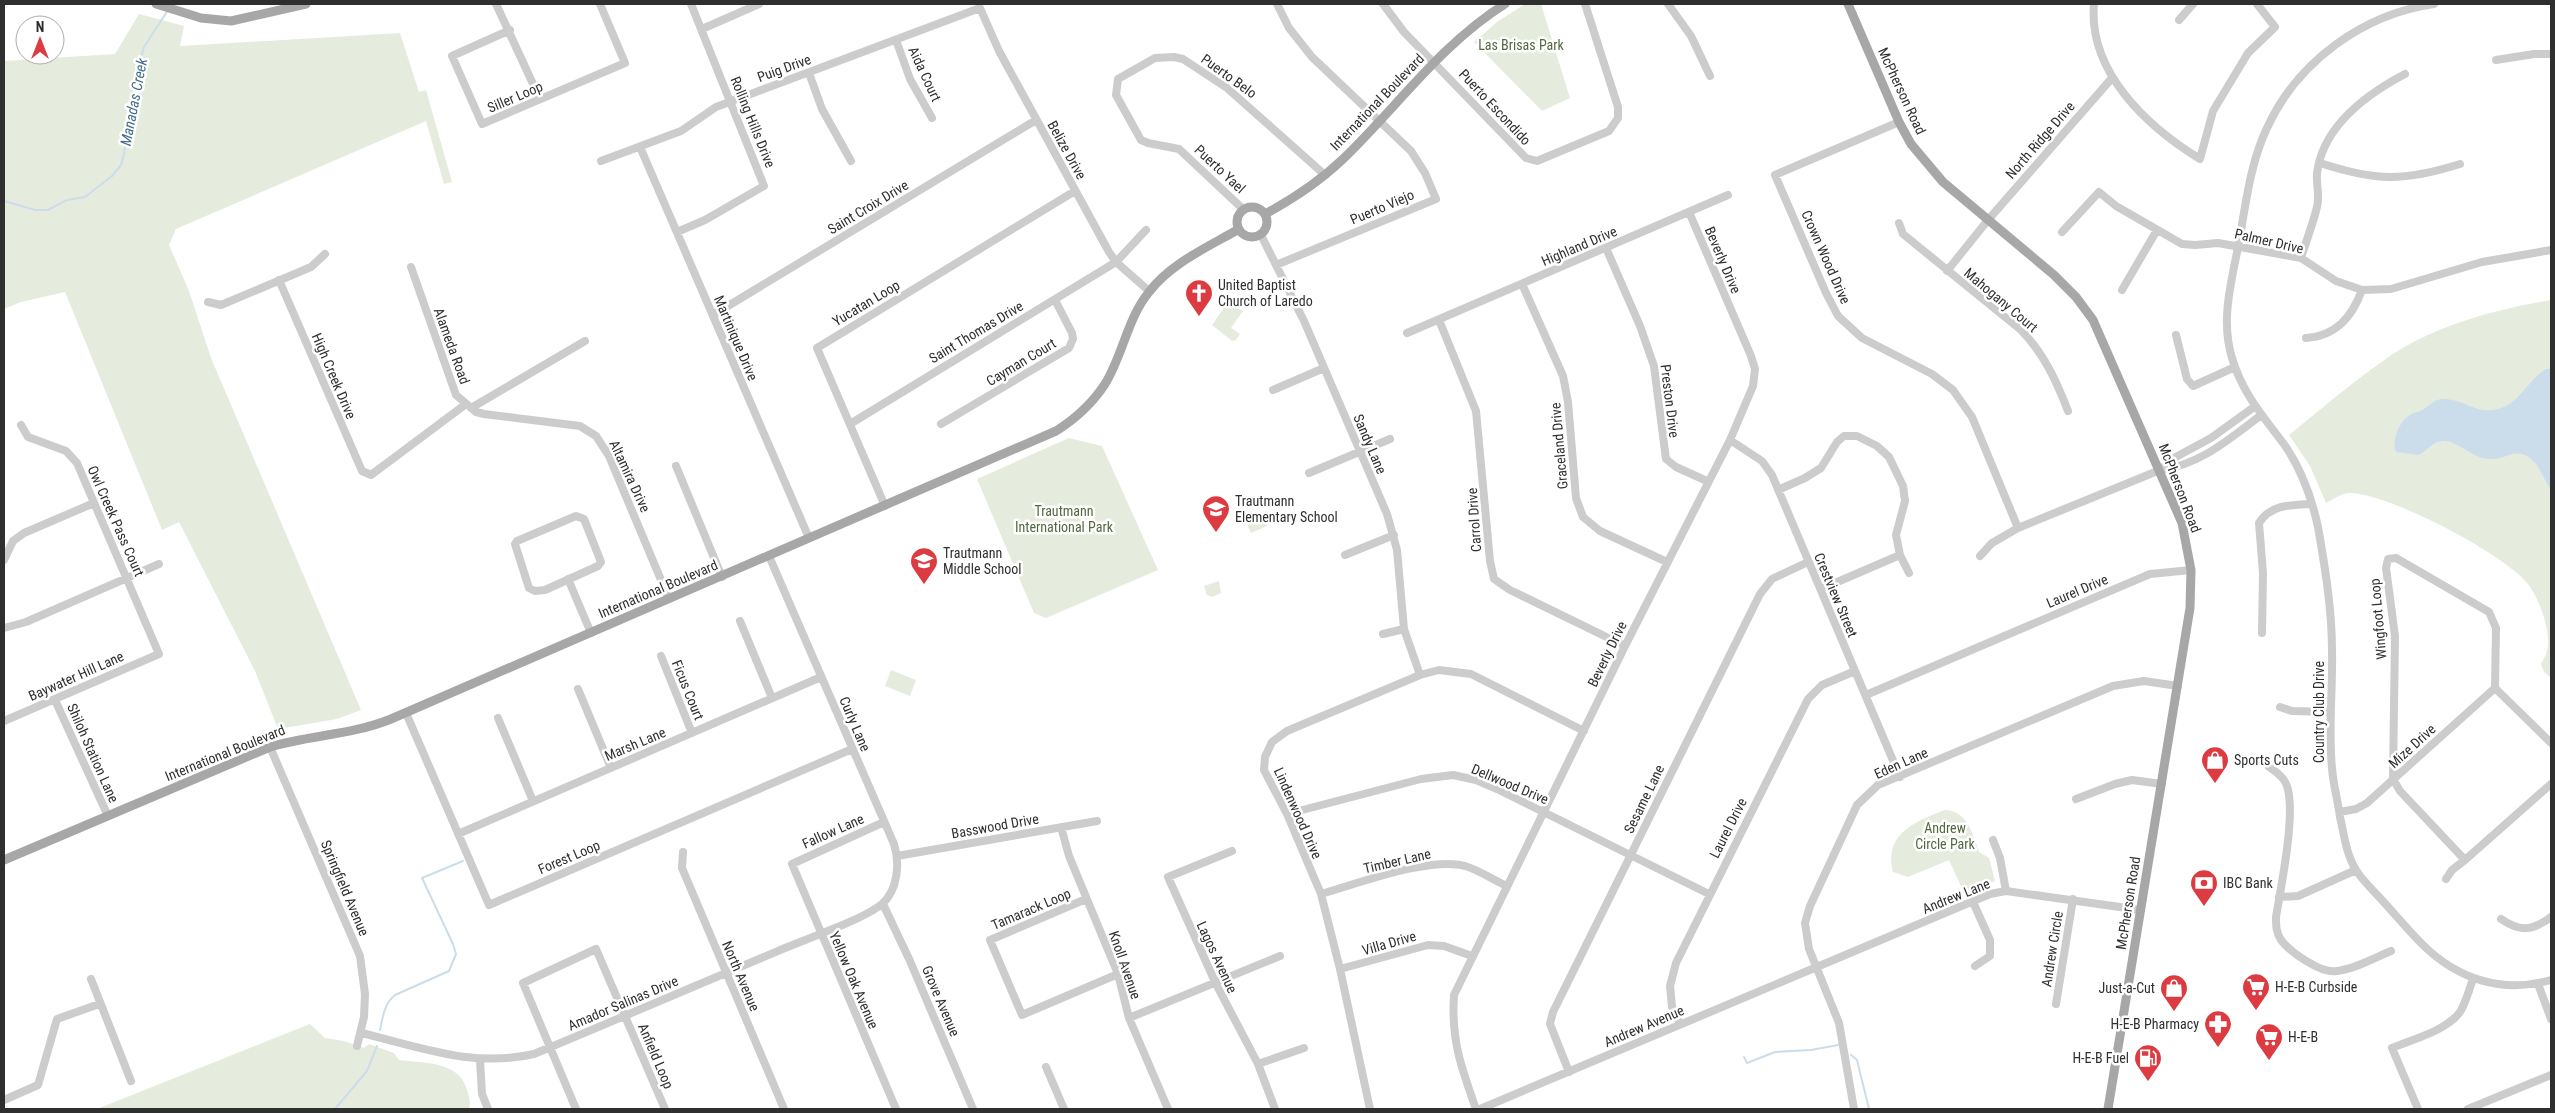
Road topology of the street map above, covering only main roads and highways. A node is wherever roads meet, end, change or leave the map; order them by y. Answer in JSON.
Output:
{"nodes":[{"id":1,"x":156,"y":4,"type":"edge"},
{"id":2,"x":303,"y":4,"type":"edge"},
{"id":3,"x":1505,"y":4,"type":"edge"},
{"id":4,"x":1848,"y":4,"type":"edge"},
{"id":5,"x":1495,"y":6,"type":"edge"},
{"id":6,"x":1266,"y":214,"type":"junction"},
{"id":7,"x":1239,"y":229,"type":"junction"},
{"id":8,"x":4,"y":860,"type":"edge"},
{"id":9,"x":2108,"y":1109,"type":"edge"}],
"edges":[{"from":1,"to":2,"type":"main road"},
{"from":3,"to":5,"type":"main road","name":"International Boulevard"},
{"from":4,"to":9,"type":"main road","name":"McPherson Road"},
{"from":5,"to":6,"type":"main road","name":"International Boulevard"},
{"from":6,"to":7,"type":"main road"},
{"from":6,"to":7,"type":"main road"},
{"from":7,"to":8,"type":"main road","name":"International Boulevard"}]}
